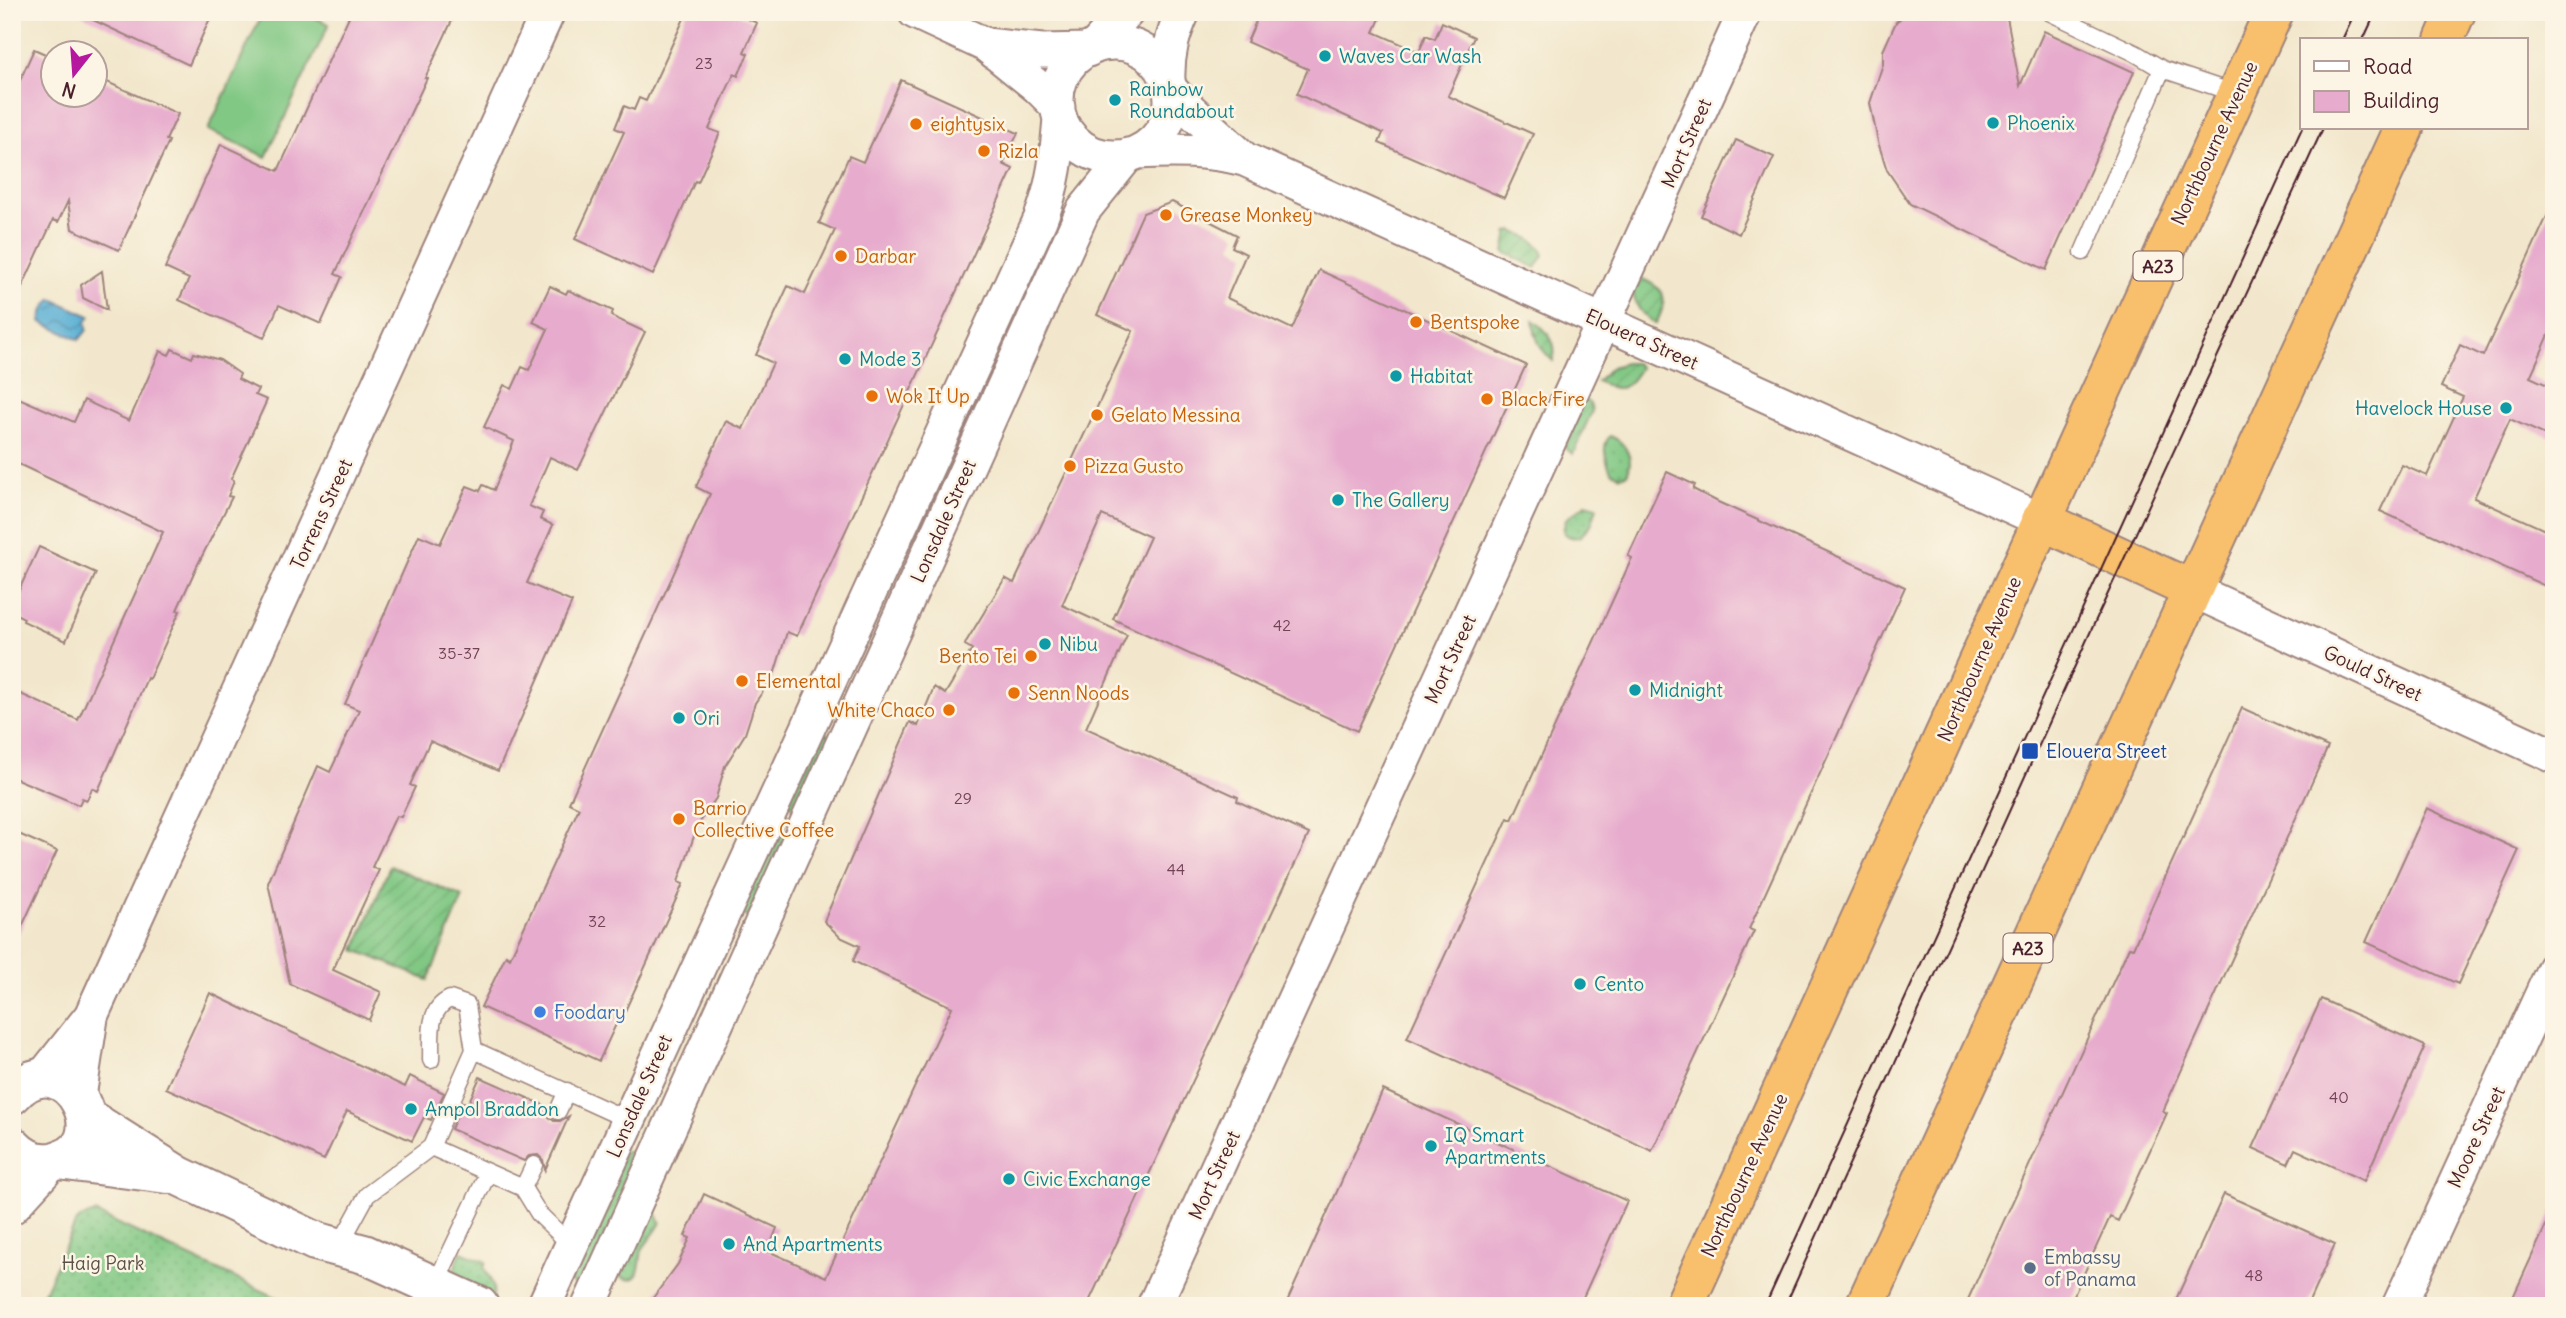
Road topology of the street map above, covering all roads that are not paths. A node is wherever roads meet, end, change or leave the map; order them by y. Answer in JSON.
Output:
{"nodes":[{"id":1,"x":548,"y":12,"type":"edge"},
{"id":2,"x":915,"y":12,"type":"edge"},
{"id":3,"x":1127,"y":12,"type":"edge"},
{"id":4,"x":1183,"y":12,"type":"edge"},
{"id":5,"x":1745,"y":12,"type":"edge"},
{"id":6,"x":2049,"y":12,"type":"edge"},
{"id":7,"x":2274,"y":12,"type":"edge"},
{"id":8,"x":2456,"y":12,"type":"edge"},
{"id":9,"x":2445,"y":38,"type":"edge"},
{"id":10,"x":986,"y":45,"type":"junction"},
{"id":11,"x":1091,"y":49,"type":"junction"},
{"id":12,"x":2162,"y":69,"type":"junction"},
{"id":13,"x":1169,"y":85,"type":"junction"},
{"id":14,"x":2237,"y":94,"type":"junction"},
{"id":15,"x":1059,"y":113,"type":"junction"},
{"id":16,"x":2403,"y":130,"type":"edge"},
{"id":17,"x":1133,"y":154,"type":"junction"},
{"id":18,"x":1244,"y":159,"type":"junction"},
{"id":19,"x":2083,"y":252,"type":"dead end"},
{"id":20,"x":1604,"y":322,"type":"junction"},
{"id":21,"x":969,"y":376,"type":"junction"},
{"id":22,"x":1002,"y":391,"type":"junction"},
{"id":23,"x":2041,"y":520,"type":"junction"},
{"id":24,"x":2192,"y":590,"type":"junction"},
{"id":25,"x":850,"y":636,"type":"junction"},
{"id":26,"x":884,"y":652,"type":"junction"},
{"id":27,"x":2554,"y":756,"type":"edge"},
{"id":28,"x":735,"y":886,"type":"junction"},
{"id":29,"x":771,"y":902,"type":"junction"},
{"id":30,"x":2554,"y":968,"type":"edge"},
{"id":31,"x":91,"y":1016,"type":"junction"},
{"id":32,"x":474,"y":1050,"type":"junction"},
{"id":33,"x":431,"y":1060,"type":"dead end"},
{"id":34,"x":23,"y":1085,"type":"edge"},
{"id":35,"x":567,"y":1091,"type":"junction"},
{"id":36,"x":83,"y":1107,"type":"junction"},
{"id":37,"x":558,"y":1111,"type":"dead end"},
{"id":38,"x":628,"y":1120,"type":"junction"},
{"id":39,"x":12,"y":1146,"type":"edge"},
{"id":40,"x":431,"y":1147,"type":"junction"},
{"id":41,"x":56,"y":1161,"type":"junction"},
{"id":42,"x":534,"y":1165,"type":"dead end"},
{"id":43,"x":488,"y":1173,"type":"junction"},
{"id":44,"x":179,"y":1176,"type":"junction"},
{"id":45,"x":523,"y":1188,"type":"junction"},
{"id":46,"x":12,"y":1207,"type":"edge"},
{"id":47,"x":572,"y":1246,"type":"junction"},
{"id":48,"x":329,"y":1248,"type":"junction"},
{"id":49,"x":428,"y":1299,"type":"edge"},
{"id":50,"x":479,"y":1306,"type":"edge"},
{"id":51,"x":544,"y":1306,"type":"edge"},
{"id":52,"x":589,"y":1306,"type":"edge"},
{"id":53,"x":1154,"y":1306,"type":"edge"},
{"id":54,"x":1684,"y":1306,"type":"edge"},
{"id":55,"x":1865,"y":1306,"type":"edge"},
{"id":56,"x":2399,"y":1306,"type":"edge"}],
"edges":[{"from":1,"to":31,"type":"street","name":"Torrens Street"},
{"from":2,"to":10,"type":"street"},
{"from":3,"to":11,"type":"street"},
{"from":4,"to":13,"type":"street"},
{"from":5,"to":20,"type":"street","name":"Mort Street"},
{"from":6,"to":12,"type":"lane"},
{"from":7,"to":14,"type":"highway","name":"Northbourne Avenue","number":"A23"},
{"from":8,"to":9,"type":"highway"},
{"from":10,"to":11,"type":"street"},
{"from":10,"to":15,"type":"street"},
{"from":11,"to":13,"type":"street"},
{"from":11,"to":15,"type":"street"},
{"from":12,"to":14,"type":"lane"},
{"from":12,"to":19,"type":"lane"},
{"from":13,"to":17,"type":"street"},
{"from":13,"to":18,"type":"street","name":"Elouera Street"},
{"from":14,"to":23,"type":"highway","name":"Northbourne Avenue","number":"A23"},
{"from":15,"to":17,"type":"street"},
{"from":15,"to":21,"type":"street","name":"Lonsdale Street"},
{"from":16,"to":24,"type":"highway","number":"A23"},
{"from":17,"to":18,"type":"street","name":"Elouera Street"},
{"from":17,"to":22,"type":"street","name":"Lonsdale Street"},
{"from":18,"to":20,"type":"street","name":"Elouera Street"},
{"from":20,"to":23,"type":"street","name":"Elouera Street"},
{"from":20,"to":53,"type":"street","name":"Mort Street"},
{"from":21,"to":22,"type":"street"},
{"from":21,"to":25,"type":"street","name":"Lonsdale Street"},
{"from":22,"to":26,"type":"street","name":"Lonsdale Street"},
{"from":23,"to":24,"type":"highway","name":"Elouera Street"},
{"from":23,"to":54,"type":"highway","name":"Northbourne Avenue","number":"A23"},
{"from":24,"to":27,"type":"street","name":"Gould Street"},
{"from":24,"to":55,"type":"highway","number":"A23"},
{"from":25,"to":26,"type":"street"},
{"from":25,"to":28,"type":"street","name":"Lonsdale Street"},
{"from":26,"to":29,"type":"street","name":"Lonsdale Street"},
{"from":28,"to":29,"type":"street"},
{"from":28,"to":38,"type":"street","name":"Lonsdale Street"},
{"from":29,"to":52,"type":"street","name":"Lonsdale Street"},
{"from":30,"to":56,"type":"street","name":"Moore Street"},
{"from":31,"to":34,"type":"street","name":"Torrens Street"},
{"from":31,"to":36,"type":"street","name":"Torrens Street"},
{"from":32,"to":33,"type":"lane"},
{"from":32,"to":35,"type":"lane"},
{"from":32,"to":40,"type":"lane"},
{"from":34,"to":36,"type":"street"},
{"from":35,"to":37,"type":"lane"},
{"from":35,"to":38,"type":"lane"},
{"from":36,"to":41,"type":"street"},
{"from":36,"to":44,"type":"street"},
{"from":38,"to":47,"type":"street","name":"Lonsdale Street"},
{"from":39,"to":41,"type":"street"},
{"from":40,"to":43,"type":"lane"},
{"from":40,"to":48,"type":"lane"},
{"from":41,"to":44,"type":"street"},
{"from":41,"to":46,"type":"street"},
{"from":42,"to":45,"type":"lane"},
{"from":43,"to":45,"type":"lane"},
{"from":43,"to":49,"type":"lane"},
{"from":44,"to":48,"type":"street"},
{"from":45,"to":47,"type":"lane"},
{"from":47,"to":51,"type":"street","name":"Lonsdale Street"},
{"from":48,"to":49,"type":"street"},
{"from":49,"to":50,"type":"street"}]}
